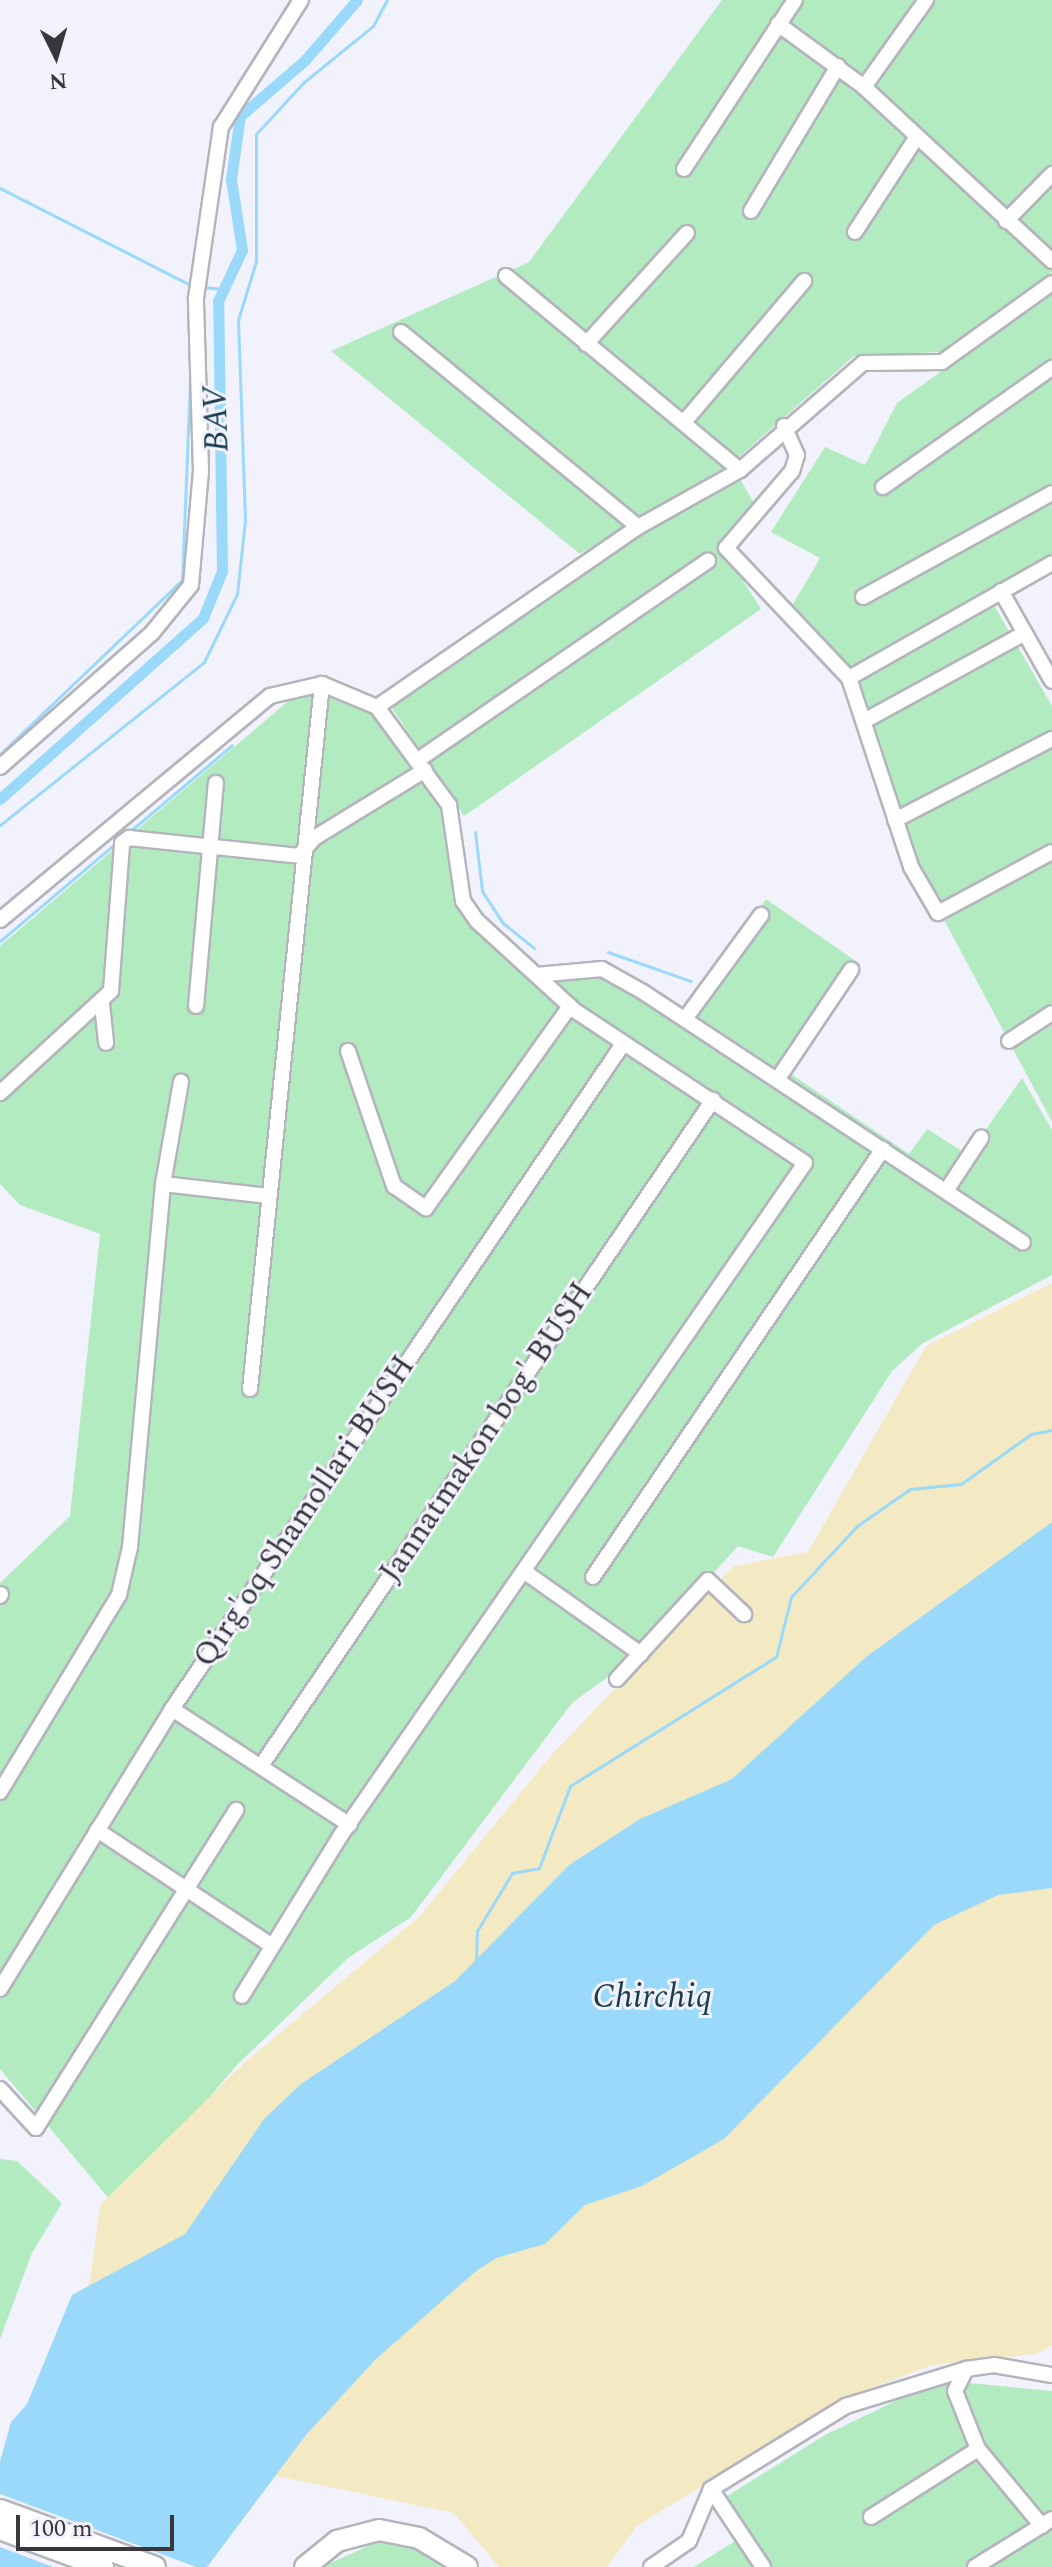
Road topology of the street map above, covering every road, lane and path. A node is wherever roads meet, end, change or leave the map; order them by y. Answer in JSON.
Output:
{"nodes":[{"id":1,"x":301,"y":0,"type":"edge"},
{"id":2,"x":795,"y":0,"type":"edge"},
{"id":3,"x":926,"y":0,"type":"edge"},
{"id":4,"x":778,"y":24,"type":"junction"},
{"id":5,"x":838,"y":66,"type":"junction"},
{"id":6,"x":864,"y":87,"type":"junction"},
{"id":7,"x":916,"y":138,"type":"junction"},
{"id":8,"x":684,"y":169,"type":"dead end"},
{"id":9,"x":1052,"y":174,"type":"edge"},
{"id":10,"x":751,"y":211,"type":"dead end"},
{"id":11,"x":1006,"y":221,"type":"junction"},
{"id":12,"x":855,"y":232,"type":"dead end"},
{"id":13,"x":687,"y":233,"type":"dead end"},
{"id":14,"x":1052,"y":261,"type":"edge"},
{"id":15,"x":506,"y":276,"type":"dead end"},
{"id":16,"x":804,"y":281,"type":"dead end"},
{"id":17,"x":1046,"y":287,"type":"edge"},
{"id":18,"x":1052,"y":304,"type":"edge"},
{"id":19,"x":401,"y":332,"type":"dead end"},
{"id":20,"x":586,"y":344,"type":"junction"},
{"id":21,"x":1052,"y":368,"type":"edge"},
{"id":22,"x":685,"y":421,"type":"junction"},
{"id":23,"x":784,"y":426,"type":"junction"},
{"id":24,"x":740,"y":470,"type":"junction"},
{"id":25,"x":883,"y":487,"type":"dead end"},
{"id":26,"x":1052,"y":493,"type":"edge"},
{"id":27,"x":638,"y":527,"type":"junction"},
{"id":28,"x":708,"y":561,"type":"dead end"},
{"id":29,"x":1052,"y":563,"type":"edge"},
{"id":30,"x":1001,"y":591,"type":"junction"},
{"id":31,"x":863,"y":597,"type":"dead end"},
{"id":32,"x":1025,"y":633,"type":"junction"},
{"id":33,"x":849,"y":678,"type":"junction"},
{"id":34,"x":1052,"y":681,"type":"edge"},
{"id":35,"x":322,"y":684,"type":"junction"},
{"id":36,"x":377,"y":707,"type":"junction"},
{"id":37,"x":866,"y":720,"type":"junction"},
{"id":38,"x":1052,"y":739,"type":"edge"},
{"id":39,"x":422,"y":765,"type":"junction"},
{"id":40,"x":0,"y":767,"type":"edge"},
{"id":41,"x":216,"y":783,"type":"dead end"},
{"id":42,"x":895,"y":820,"type":"junction"},
{"id":43,"x":110,"y":829,"type":"junction"},
{"id":44,"x":122,"y":843,"type":"junction"},
{"id":45,"x":210,"y":845,"type":"junction"},
{"id":46,"x":1052,"y":852,"type":"edge"},
{"id":47,"x":299,"y":856,"type":"junction"},
{"id":48,"x":761,"y":915,"type":"dead end"},
{"id":49,"x":0,"y":920,"type":"edge"},
{"id":50,"x":851,"y":970,"type":"dead end"},
{"id":51,"x":536,"y":975,"type":"junction"},
{"id":52,"x":102,"y":1004,"type":"junction"},
{"id":53,"x":196,"y":1006,"type":"dead end"},
{"id":54,"x":570,"y":1006,"type":"junction"},
{"id":55,"x":1052,"y":1013,"type":"edge"},
{"id":56,"x":685,"y":1019,"type":"junction"},
{"id":57,"x":1009,"y":1041,"type":"dead end"},
{"id":58,"x":106,"y":1043,"type":"dead end"},
{"id":59,"x":623,"y":1044,"type":"junction"},
{"id":60,"x":348,"y":1051,"type":"dead end"},
{"id":61,"x":777,"y":1080,"type":"junction"},
{"id":62,"x":181,"y":1082,"type":"dead end"},
{"id":63,"x":0,"y":1093,"type":"edge"},
{"id":64,"x":713,"y":1100,"type":"junction"},
{"id":65,"x":981,"y":1138,"type":"dead end"},
{"id":66,"x":883,"y":1149,"type":"junction"},
{"id":67,"x":163,"y":1184,"type":"junction"},
{"id":68,"x":946,"y":1191,"type":"junction"},
{"id":69,"x":268,"y":1196,"type":"junction"},
{"id":70,"x":1023,"y":1243,"type":"dead end"},
{"id":71,"x":250,"y":1389,"type":"dead end"},
{"id":72,"x":525,"y":1572,"type":"junction"},
{"id":73,"x":593,"y":1577,"type":"dead end"},
{"id":74,"x":744,"y":1614,"type":"dead end"},
{"id":75,"x":641,"y":1654,"type":"junction"},
{"id":76,"x":617,"y":1679,"type":"dead end"},
{"id":77,"x":172,"y":1709,"type":"junction"},
{"id":78,"x":261,"y":1766,"type":"junction"},
{"id":79,"x":0,"y":1792,"type":"edge"},
{"id":80,"x":236,"y":1810,"type":"dead end"},
{"id":81,"x":350,"y":1825,"type":"junction"},
{"id":82,"x":97,"y":1830,"type":"junction"},
{"id":83,"x":184,"y":1887,"type":"junction"},
{"id":84,"x":271,"y":1945,"type":"junction"},
{"id":85,"x":0,"y":1989,"type":"edge"},
{"id":86,"x":242,"y":1996,"type":"dead end"},
{"id":87,"x":0,"y":2089,"type":"edge"},
{"id":88,"x":966,"y":2369,"type":"junction"},
{"id":89,"x":1052,"y":2375,"type":"edge"},
{"id":90,"x":978,"y":2449,"type":"junction"},
{"id":91,"x":711,"y":2489,"type":"junction"},
{"id":92,"x":0,"y":2510,"type":"edge"},
{"id":93,"x":871,"y":2517,"type":"dead end"},
{"id":94,"x":1047,"y":2522,"type":"edge"},
{"id":95,"x":0,"y":2529,"type":"edge"},
{"id":96,"x":461,"y":2564,"type":"edge"},
{"id":97,"x":103,"y":2567,"type":"edge"},
{"id":98,"x":155,"y":2567,"type":"edge"},
{"id":99,"x":305,"y":2567,"type":"edge"},
{"id":100,"x":651,"y":2567,"type":"edge"},
{"id":101,"x":763,"y":2567,"type":"edge"},
{"id":102,"x":975,"y":2567,"type":"edge"}],
"edges":[{"from":1,"to":40,"type":"street"},
{"from":2,"to":4,"type":"street"},
{"from":3,"to":6,"type":"street"},
{"from":4,"to":5,"type":"street"},
{"from":4,"to":8,"type":"street"},
{"from":5,"to":6,"type":"street"},
{"from":5,"to":10,"type":"street"},
{"from":6,"to":7,"type":"street"},
{"from":7,"to":11,"type":"street"},
{"from":7,"to":12,"type":"street"},
{"from":9,"to":11,"type":"street"},
{"from":11,"to":14,"type":"street"},
{"from":13,"to":20,"type":"street"},
{"from":15,"to":20,"type":"street"},
{"from":16,"to":22,"type":"street"},
{"from":17,"to":18,"type":"street"},
{"from":17,"to":23,"type":"street"},
{"from":19,"to":27,"type":"street"},
{"from":20,"to":22,"type":"street"},
{"from":21,"to":25,"type":"street"},
{"from":22,"to":24,"type":"street"},
{"from":23,"to":24,"type":"street"},
{"from":23,"to":33,"type":"street"},
{"from":24,"to":27,"type":"street"},
{"from":26,"to":31,"type":"street"},
{"from":27,"to":36,"type":"street"},
{"from":28,"to":39,"type":"street"},
{"from":29,"to":30,"type":"street"},
{"from":30,"to":32,"type":"street"},
{"from":30,"to":33,"type":"street"},
{"from":32,"to":34,"type":"street"},
{"from":32,"to":37,"type":"street"},
{"from":33,"to":37,"type":"street"},
{"from":35,"to":36,"type":"street"},
{"from":35,"to":43,"type":"street"},
{"from":35,"to":47,"type":"street"},
{"from":36,"to":39,"type":"street"},
{"from":37,"to":42,"type":"street"},
{"from":38,"to":42,"type":"street"},
{"from":39,"to":47,"type":"street"},
{"from":39,"to":51,"type":"street"},
{"from":41,"to":45,"type":"street"},
{"from":42,"to":46,"type":"street"},
{"from":43,"to":44,"type":"street"},
{"from":43,"to":49,"type":"street"},
{"from":44,"to":45,"type":"street"},
{"from":44,"to":52,"type":"street"},
{"from":45,"to":47,"type":"street"},
{"from":45,"to":53,"type":"street"},
{"from":47,"to":69,"type":"street"},
{"from":48,"to":56,"type":"street"},
{"from":50,"to":61,"type":"street"},
{"from":51,"to":54,"type":"street"},
{"from":51,"to":56,"type":"street"},
{"from":52,"to":58,"type":"street"},
{"from":52,"to":63,"type":"street"},
{"from":54,"to":59,"type":"street"},
{"from":54,"to":60,"type":"street"},
{"from":55,"to":57,"type":"street"},
{"from":56,"to":61,"type":"street"},
{"from":59,"to":64,"type":"street"},
{"from":59,"to":77,"type":"street","name":"Qirg'oq Shamollari BUSH"},
{"from":61,"to":66,"type":"street"},
{"from":62,"to":67,"type":"street"},
{"from":64,"to":72,"type":"street"},
{"from":64,"to":78,"type":"street","name":"Jannatmakon bog' BUSH"},
{"from":65,"to":68,"type":"street"},
{"from":66,"to":68,"type":"street"},
{"from":66,"to":73,"type":"street"},
{"from":67,"to":69,"type":"street"},
{"from":67,"to":79,"type":"street"},
{"from":68,"to":70,"type":"street"},
{"from":69,"to":71,"type":"street"},
{"from":72,"to":75,"type":"street"},
{"from":72,"to":81,"type":"street"},
{"from":74,"to":75,"type":"street"},
{"from":75,"to":76,"type":"street"},
{"from":77,"to":78,"type":"street"},
{"from":77,"to":82,"type":"street","name":"Qirg'oq Shamollari BUSH"},
{"from":78,"to":81,"type":"street"},
{"from":80,"to":83,"type":"street"},
{"from":81,"to":84,"type":"street"},
{"from":82,"to":83,"type":"street"},
{"from":82,"to":85,"type":"street","name":"Qirg'oq Shamollari BUSH"},
{"from":83,"to":84,"type":"street"},
{"from":83,"to":87,"type":"street"},
{"from":84,"to":86,"type":"street"},
{"from":88,"to":89,"type":"street"},
{"from":88,"to":90,"type":"street"},
{"from":88,"to":91,"type":"street"},
{"from":90,"to":93,"type":"street"},
{"from":90,"to":94,"type":"street"},
{"from":91,"to":100,"type":"street"},
{"from":91,"to":101,"type":"street"},
{"from":92,"to":98,"type":"highway"},
{"from":94,"to":102,"type":"street"},
{"from":95,"to":97,"type":"highway"},
{"from":96,"to":99,"type":"highway"}]}
